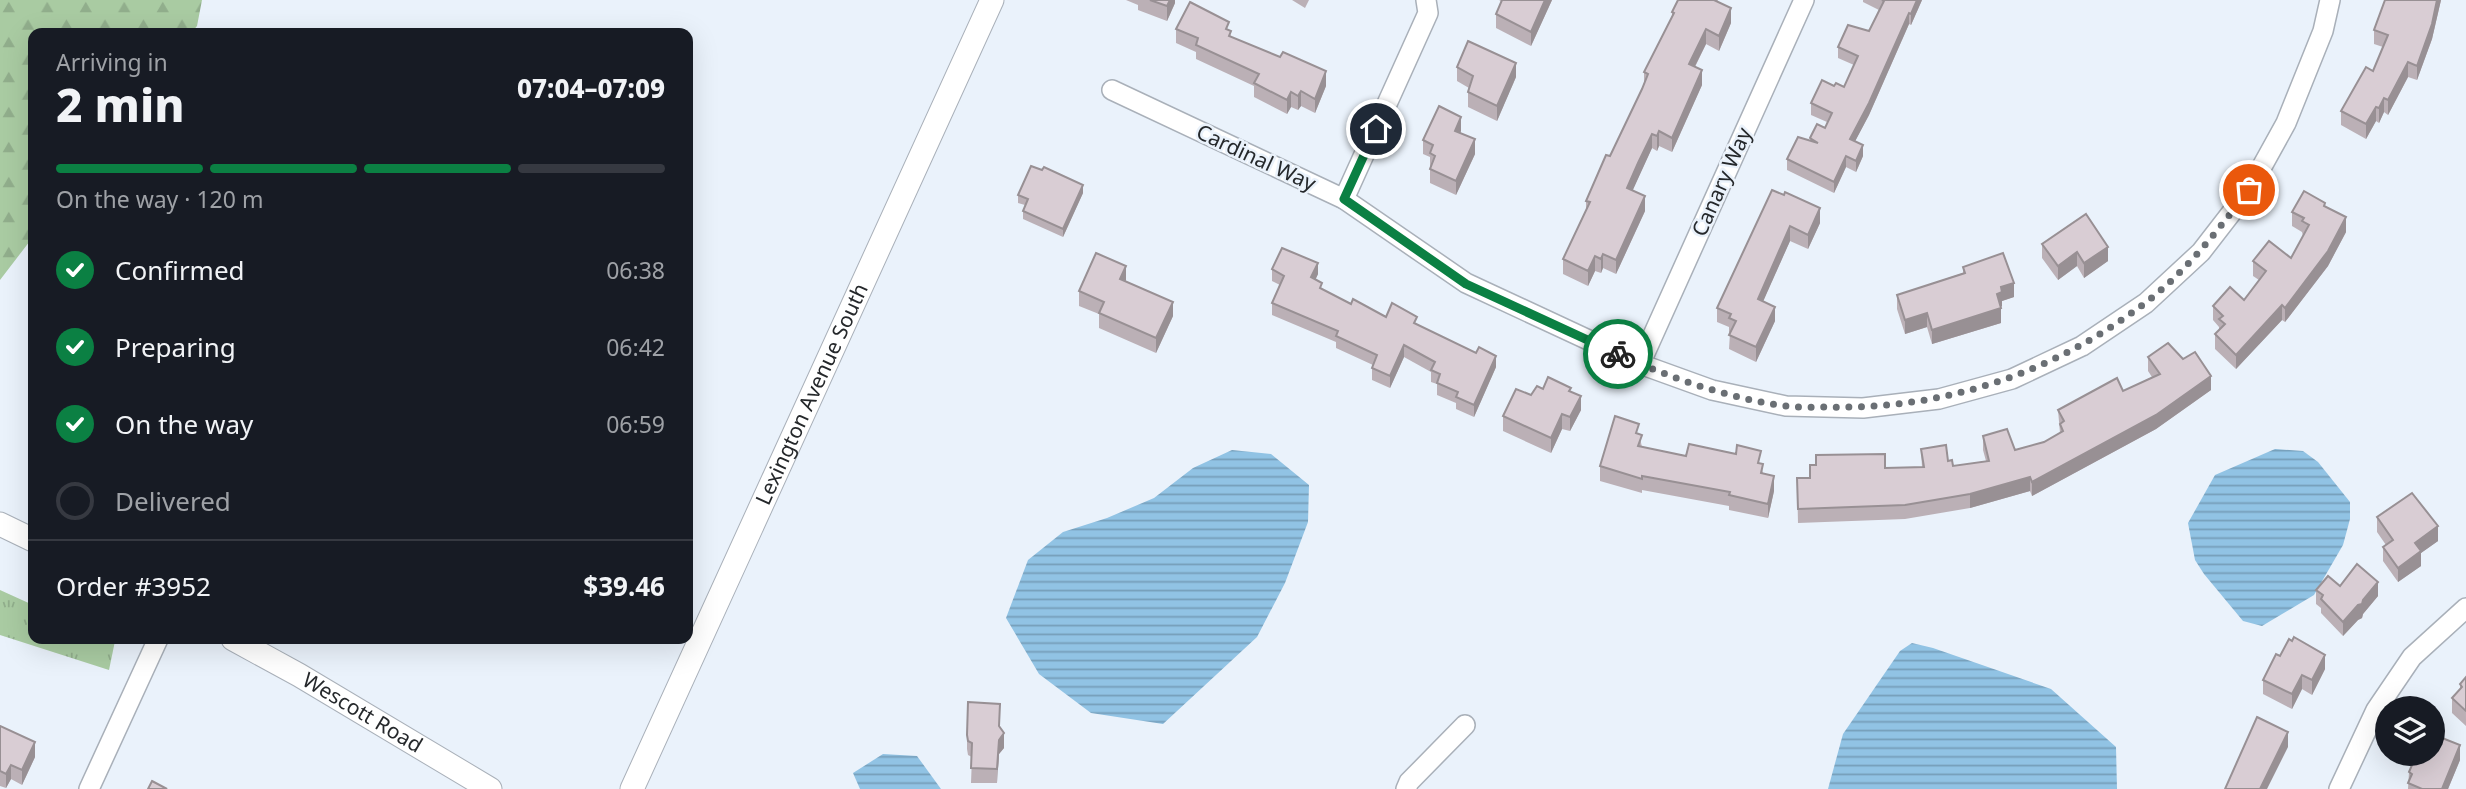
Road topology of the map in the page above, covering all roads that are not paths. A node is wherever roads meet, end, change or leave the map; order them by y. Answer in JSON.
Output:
{"nodes":[{"id":1,"x":992,"y":0,"type":"edge"},
{"id":2,"x":1426,"y":0,"type":"edge"},
{"id":3,"x":1804,"y":0,"type":"edge"},
{"id":4,"x":2330,"y":0,"type":"edge"},
{"id":5,"x":1112,"y":90,"type":"dead end"},
{"id":6,"x":1344,"y":199,"type":"junction"},
{"id":7,"x":1640,"y":364,"type":"junction"},
{"id":8,"x":0,"y":524,"type":"edge"},
{"id":9,"x":28,"y":538,"type":"edge"},
{"id":10,"x":2466,"y":608,"type":"edge"},
{"id":11,"x":156,"y":644,"type":"edge"},
{"id":12,"x":242,"y":644,"type":"edge"},
{"id":13,"x":1465,"y":725,"type":"dead end"},
{"id":14,"x":89,"y":789,"type":"edge"},
{"id":15,"x":491,"y":789,"type":"edge"},
{"id":16,"x":632,"y":789,"type":"edge"},
{"id":17,"x":1406,"y":789,"type":"edge"},
{"id":18,"x":2339,"y":789,"type":"edge"}],
"edges":[{"from":1,"to":16,"type":"street","name":"Lexington Avenue South"},
{"from":2,"to":6,"type":"street"},
{"from":3,"to":7,"type":"street","name":"Canary Way"},
{"from":4,"to":7,"type":"street","name":"Cardinal Way"},
{"from":5,"to":6,"type":"street","name":"Cardinal Way"},
{"from":6,"to":7,"type":"street","name":"Cardinal Way"},
{"from":8,"to":9,"type":"street"},
{"from":10,"to":18,"type":"street"},
{"from":11,"to":14,"type":"street"},
{"from":12,"to":15,"type":"street","name":"Wescott Road"},
{"from":13,"to":17,"type":"street"}]}
